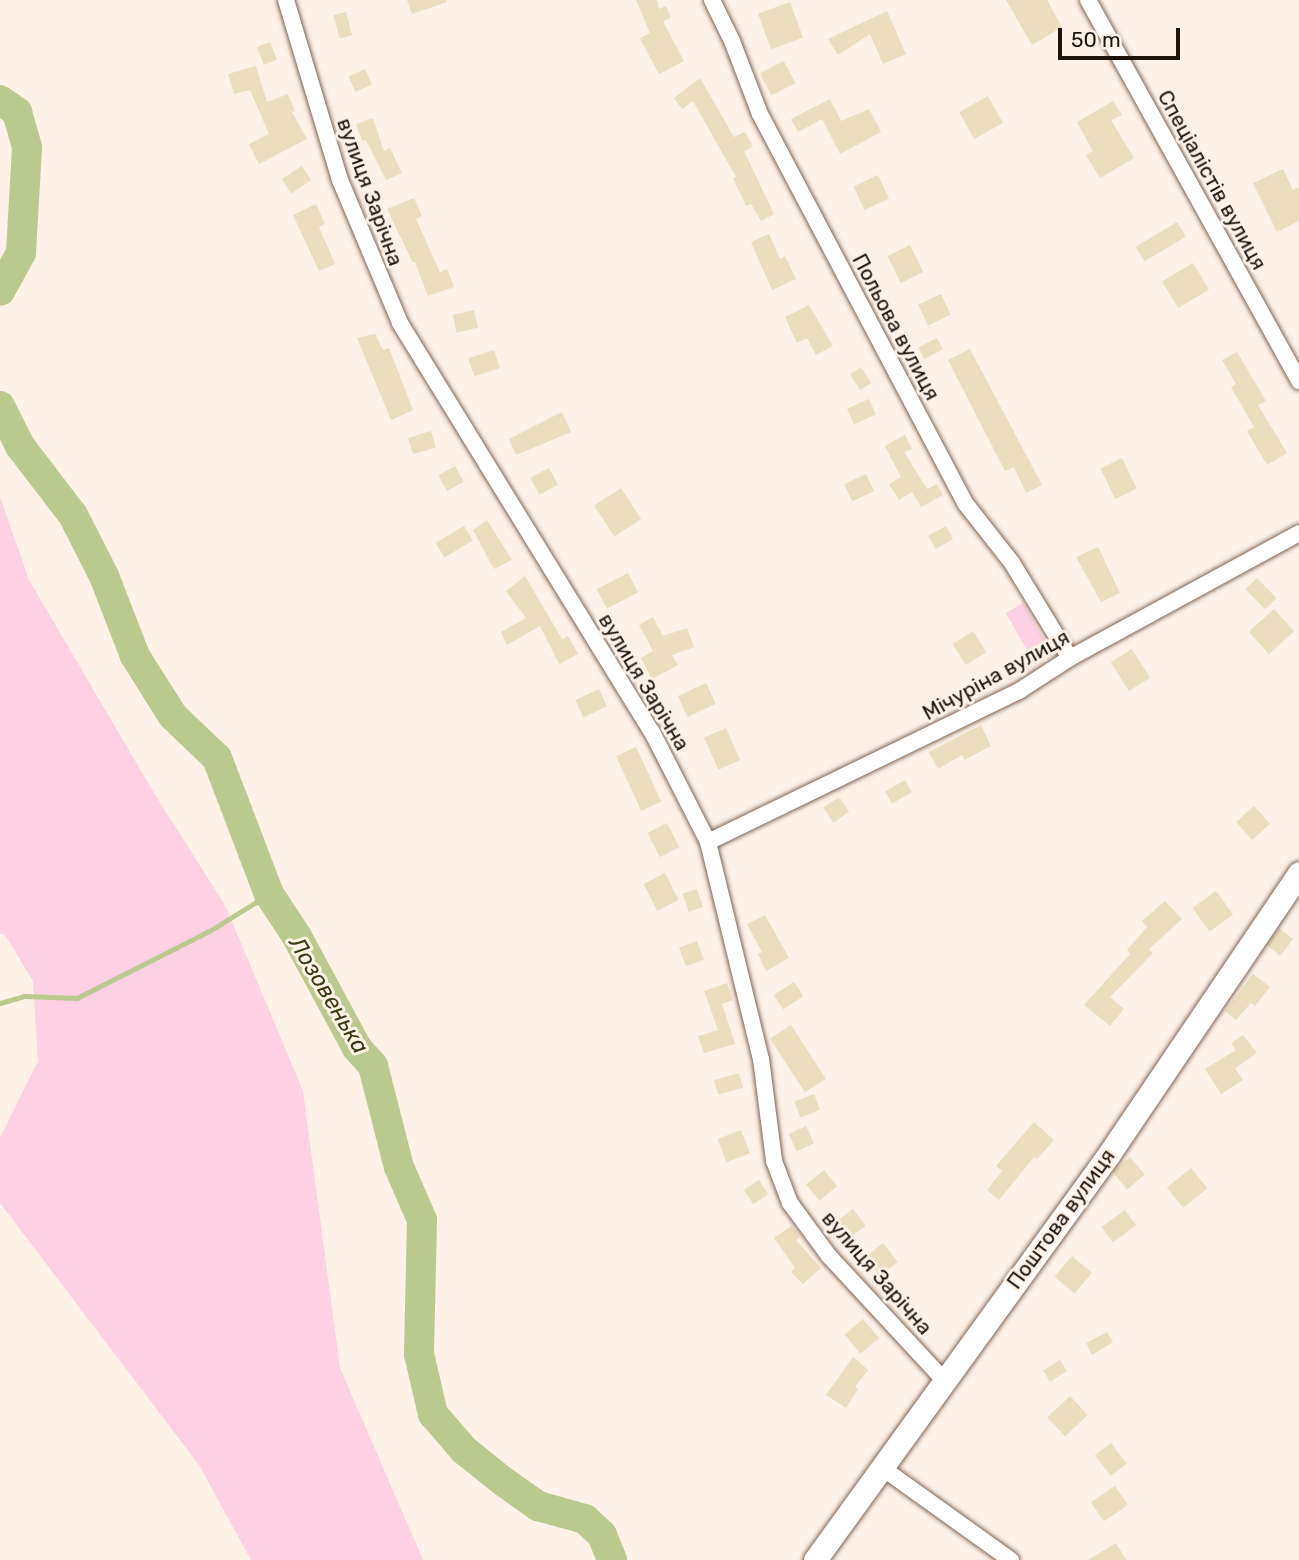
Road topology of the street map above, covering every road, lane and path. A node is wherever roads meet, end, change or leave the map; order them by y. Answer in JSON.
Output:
{"nodes":[{"id":1,"x":285,"y":0,"type":"edge"},
{"id":2,"x":712,"y":0,"type":"edge"},
{"id":3,"x":1088,"y":0,"type":"edge"},
{"id":4,"x":1299,"y":381,"type":"edge"},
{"id":5,"x":1299,"y":533,"type":"edge"},
{"id":6,"x":1070,"y":658,"type":"junction"},
{"id":7,"x":708,"y":842,"type":"junction"},
{"id":8,"x":1299,"y":873,"type":"edge"},
{"id":9,"x":944,"y":1380,"type":"junction"},
{"id":10,"x":881,"y":1467,"type":"junction"},
{"id":11,"x":815,"y":1560,"type":"edge"},
{"id":12,"x":1011,"y":1560,"type":"edge"}],
"edges":[{"from":1,"to":7,"type":"street","name":"вулиця Зарічна"},
{"from":2,"to":6,"type":"street","name":"Польова вулиця"},
{"from":3,"to":4,"type":"street","name":"Спеціалістів вулиця"},
{"from":5,"to":6,"type":"street","name":"Мічуріна вулиця"},
{"from":6,"to":7,"type":"street","name":"Мічуріна вулиця"},
{"from":7,"to":9,"type":"street","name":"вулиця Зарічна"},
{"from":8,"to":9,"type":"street","name":"Поштова вулиця"},
{"from":9,"to":10,"type":"street","name":"Поштова вулиця"},
{"from":10,"to":11,"type":"street","name":"Поштова вулиця"},
{"from":10,"to":12,"type":"street"}]}
